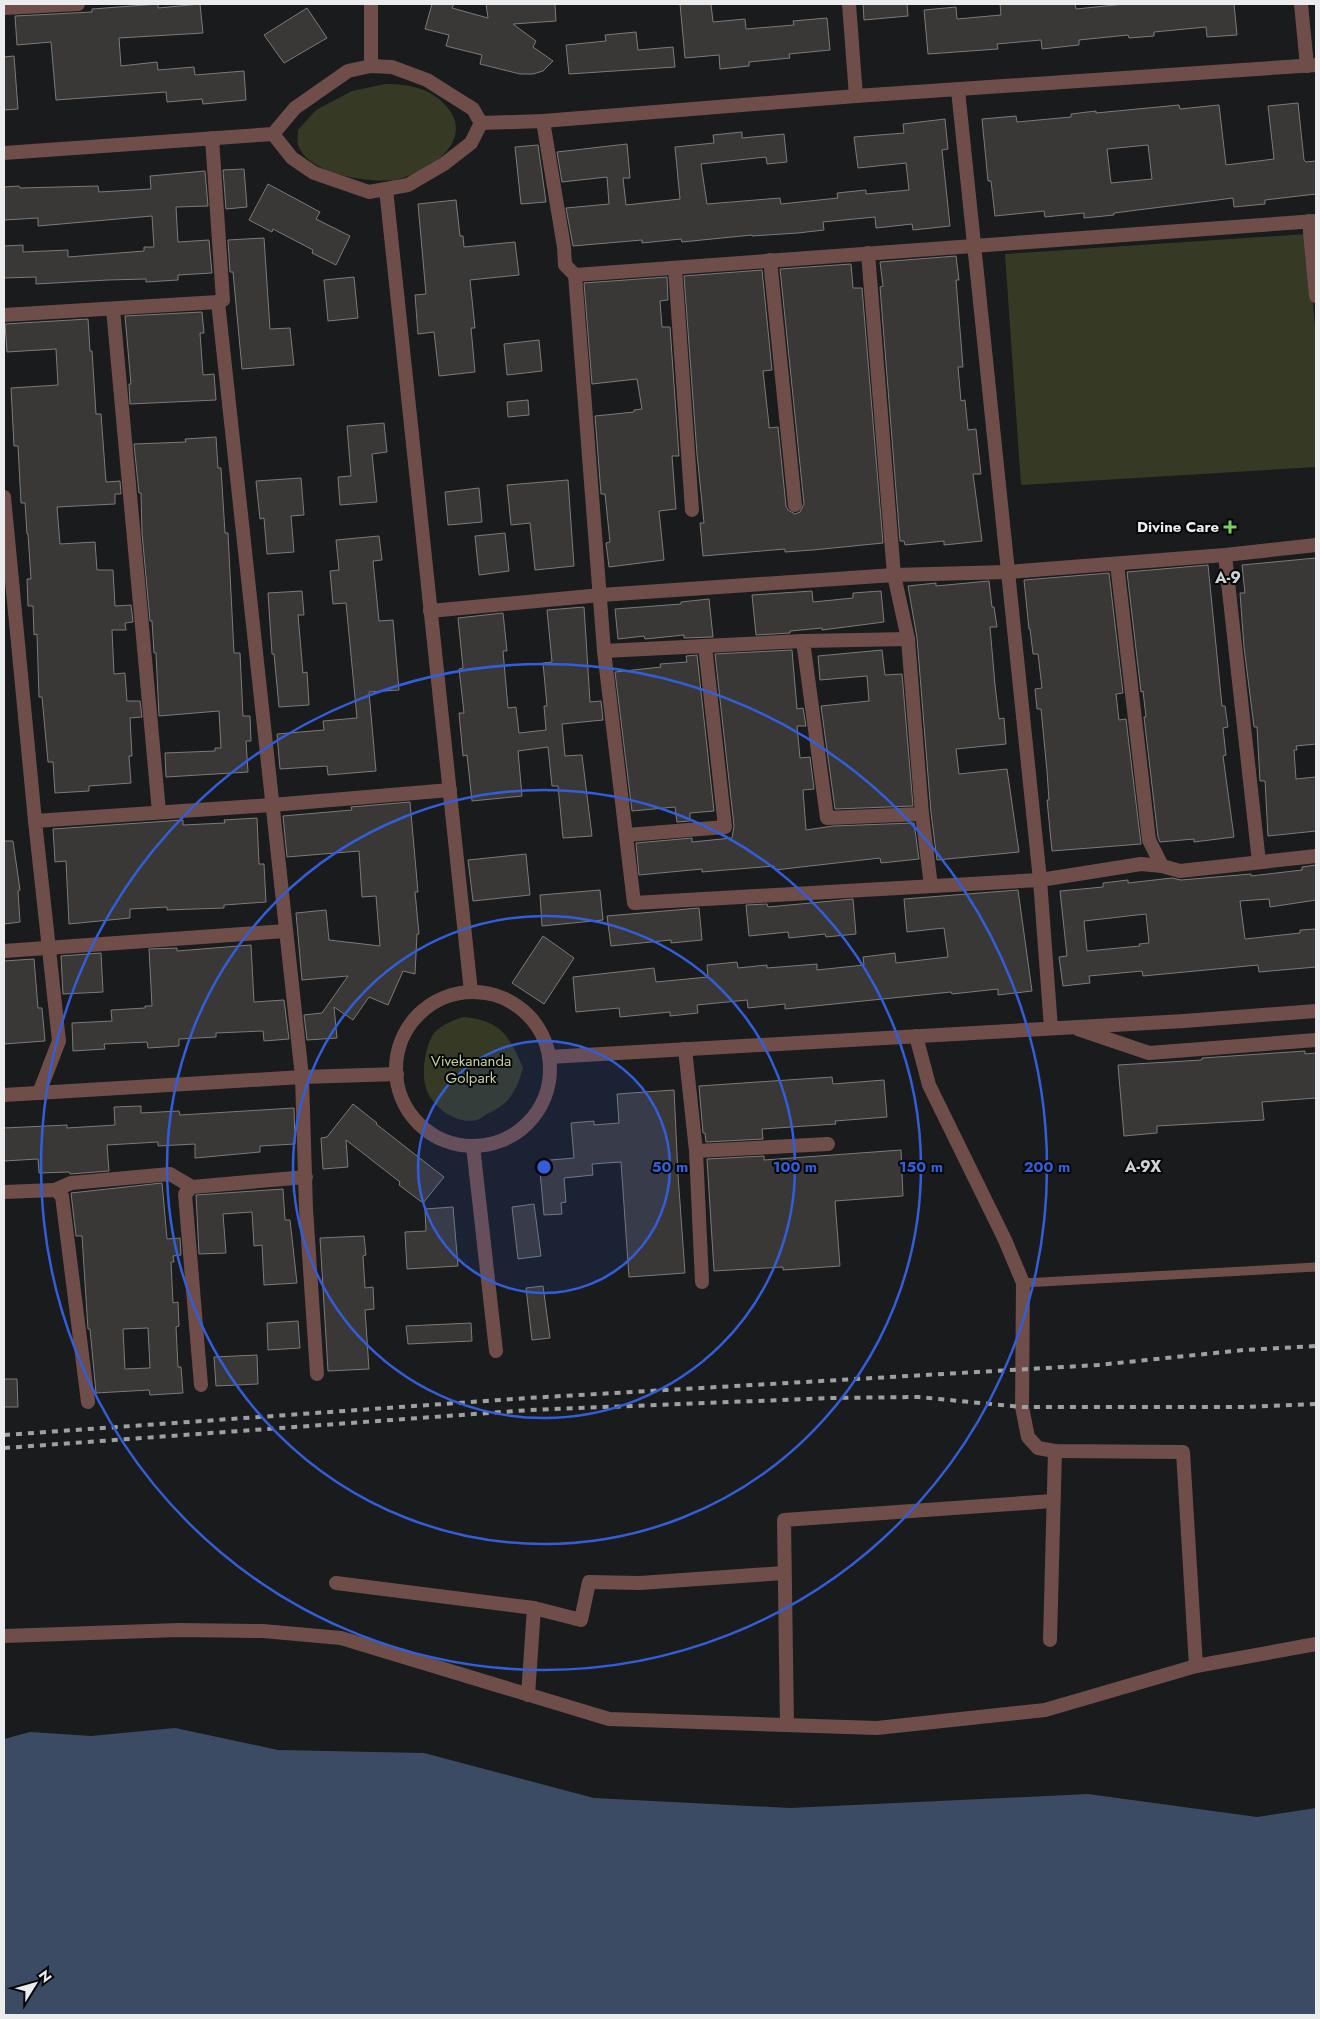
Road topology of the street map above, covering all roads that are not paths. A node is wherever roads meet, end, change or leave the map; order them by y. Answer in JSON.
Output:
{"nodes":[{"id":1,"x":69,"y":4,"type":"edge"},
{"id":2,"x":78,"y":4,"type":"edge"},
{"id":3,"x":371,"y":4,"type":"edge"},
{"id":4,"x":849,"y":4,"type":"edge"},
{"id":5,"x":1301,"y":4,"type":"edge"},
{"id":6,"x":4,"y":8,"type":"edge"},
{"id":7,"x":371,"y":66,"type":"junction"},
{"id":8,"x":1312,"y":66,"type":"edge"},
{"id":9,"x":958,"y":90,"type":"junction"},
{"id":10,"x":856,"y":96,"type":"junction"},
{"id":11,"x":543,"y":121,"type":"junction"},
{"id":12,"x":481,"y":123,"type":"junction"},
{"id":13,"x":273,"y":134,"type":"junction"},
{"id":14,"x":212,"y":138,"type":"junction"},
{"id":15,"x":4,"y":153,"type":"edge"},
{"id":16,"x":386,"y":189,"type":"junction"},
{"id":17,"x":1312,"y":221,"type":"edge"},
{"id":18,"x":974,"y":246,"type":"junction"},
{"id":19,"x":868,"y":253,"type":"junction"},
{"id":20,"x":770,"y":260,"type":"junction"},
{"id":21,"x":675,"y":268,"type":"junction"},
{"id":22,"x":575,"y":276,"type":"junction"},
{"id":23,"x":1316,"y":296,"type":"edge"},
{"id":24,"x":218,"y":302,"type":"junction"},
{"id":25,"x":113,"y":309,"type":"junction"},
{"id":26,"x":4,"y":315,"type":"edge"},
{"id":27,"x":4,"y":497,"type":"edge"},
{"id":28,"x":795,"y":505,"type":"dead end"},
{"id":29,"x":692,"y":510,"type":"dead end"},
{"id":30,"x":1316,"y":545,"type":"edge"},
{"id":31,"x":1225,"y":555,"type":"junction"},
{"id":32,"x":1118,"y":564,"type":"junction"},
{"id":33,"x":1008,"y":572,"type":"junction"},
{"id":34,"x":894,"y":575,"type":"junction"},
{"id":35,"x":601,"y":595,"type":"junction"},
{"id":36,"x":430,"y":611,"type":"junction"},
{"id":37,"x":10,"y":625,"type":"edge"},
{"id":38,"x":908,"y":639,"type":"junction"},
{"id":39,"x":803,"y":641,"type":"junction"},
{"id":40,"x":706,"y":646,"type":"junction"},
{"id":41,"x":604,"y":651,"type":"junction"},
{"id":42,"x":450,"y":790,"type":"junction"},
{"id":43,"x":272,"y":805,"type":"junction"},
{"id":44,"x":159,"y":812,"type":"junction"},
{"id":45,"x":922,"y":814,"type":"junction"},
{"id":46,"x":35,"y":821,"type":"junction"},
{"id":47,"x":627,"y":835,"type":"junction"},
{"id":48,"x":1316,"y":856,"type":"edge"},
{"id":49,"x":1259,"y":862,"type":"junction"},
{"id":50,"x":1162,"y":866,"type":"junction"},
{"id":51,"x":1040,"y":880,"type":"junction"},
{"id":52,"x":931,"y":886,"type":"junction"},
{"id":53,"x":286,"y":932,"type":"junction"},
{"id":54,"x":49,"y":948,"type":"junction"},
{"id":55,"x":4,"y":951,"type":"edge"},
{"id":56,"x":471,"y":992,"type":"junction"},
{"id":57,"x":1316,"y":1011,"type":"edge"},
{"id":58,"x":1070,"y":1026,"type":"junction"},
{"id":59,"x":1051,"y":1028,"type":"junction"},
{"id":60,"x":916,"y":1036,"type":"junction"},
{"id":61,"x":1316,"y":1040,"type":"edge"},
{"id":62,"x":685,"y":1049,"type":"junction"},
{"id":63,"x":549,"y":1057,"type":"junction"},
{"id":64,"x":397,"y":1074,"type":"junction"},
{"id":65,"x":302,"y":1077,"type":"junction"},
{"id":66,"x":39,"y":1093,"type":"junction"},
{"id":67,"x":4,"y":1095,"type":"edge"},
{"id":68,"x":828,"y":1144,"type":"dead end"},
{"id":69,"x":473,"y":1146,"type":"junction"},
{"id":70,"x":696,"y":1151,"type":"junction"},
{"id":71,"x":306,"y":1177,"type":"junction"},
{"id":72,"x":192,"y":1187,"type":"junction"},
{"id":73,"x":55,"y":1190,"type":"junction"},
{"id":74,"x":4,"y":1192,"type":"edge"},
{"id":75,"x":1316,"y":1267,"type":"edge"},
{"id":76,"x":702,"y":1282,"type":"dead end"},
{"id":77,"x":1023,"y":1283,"type":"junction"},
{"id":78,"x":496,"y":1351,"type":"dead end"},
{"id":79,"x":317,"y":1374,"type":"dead end"},
{"id":80,"x":200,"y":1385,"type":"dead end"},
{"id":81,"x":88,"y":1402,"type":"dead end"},
{"id":82,"x":1055,"y":1451,"type":"junction"},
{"id":83,"x":1053,"y":1501,"type":"junction"},
{"id":84,"x":784,"y":1573,"type":"junction"},
{"id":85,"x":336,"y":1582,"type":"dead end"},
{"id":86,"x":534,"y":1608,"type":"junction"},
{"id":87,"x":4,"y":1636,"type":"edge"},
{"id":88,"x":1050,"y":1640,"type":"dead end"},
{"id":89,"x":1316,"y":1644,"type":"edge"},
{"id":90,"x":1196,"y":1666,"type":"junction"},
{"id":91,"x":528,"y":1695,"type":"junction"},
{"id":92,"x":787,"y":1725,"type":"junction"}],
"edges":[{"from":1,"to":2,"type":"street"},
{"from":1,"to":6,"type":"street"},
{"from":3,"to":7,"type":"street"},
{"from":4,"to":10,"type":"street"},
{"from":5,"to":8,"type":"street"},
{"from":7,"to":12,"type":"street"},
{"from":7,"to":13,"type":"street"},
{"from":8,"to":9,"type":"street"},
{"from":9,"to":10,"type":"street"},
{"from":9,"to":18,"type":"street"},
{"from":10,"to":11,"type":"street"},
{"from":11,"to":12,"type":"street"},
{"from":11,"to":22,"type":"street"},
{"from":12,"to":16,"type":"street"},
{"from":13,"to":14,"type":"street"},
{"from":13,"to":16,"type":"street"},
{"from":14,"to":15,"type":"street"},
{"from":14,"to":24,"type":"street"},
{"from":16,"to":36,"type":"street"},
{"from":17,"to":18,"type":"street"},
{"from":17,"to":23,"type":"street"},
{"from":18,"to":19,"type":"street"},
{"from":18,"to":33,"type":"street"},
{"from":19,"to":20,"type":"street"},
{"from":19,"to":34,"type":"street"},
{"from":20,"to":21,"type":"street"},
{"from":20,"to":28,"type":"street"},
{"from":21,"to":22,"type":"street"},
{"from":21,"to":29,"type":"street"},
{"from":22,"to":35,"type":"street"},
{"from":24,"to":25,"type":"street"},
{"from":24,"to":43,"type":"street"},
{"from":25,"to":26,"type":"street"},
{"from":25,"to":44,"type":"street"},
{"from":27,"to":37,"type":"street"},
{"from":30,"to":31,"type":"street"},
{"from":31,"to":32,"type":"street"},
{"from":31,"to":49,"type":"street"},
{"from":32,"to":33,"type":"street"},
{"from":32,"to":50,"type":"street"},
{"from":33,"to":34,"type":"street"},
{"from":33,"to":51,"type":"street"},
{"from":34,"to":35,"type":"street"},
{"from":34,"to":38,"type":"street"},
{"from":35,"to":36,"type":"street"},
{"from":35,"to":41,"type":"street"},
{"from":36,"to":42,"type":"street"},
{"from":37,"to":46,"type":"street"},
{"from":38,"to":39,"type":"street"},
{"from":38,"to":45,"type":"street"},
{"from":39,"to":40,"type":"street"},
{"from":39,"to":45,"type":"street"},
{"from":40,"to":41,"type":"street"},
{"from":40,"to":47,"type":"street"},
{"from":41,"to":47,"type":"street"},
{"from":42,"to":43,"type":"street"},
{"from":42,"to":56,"type":"street"},
{"from":43,"to":44,"type":"street"},
{"from":43,"to":53,"type":"street"},
{"from":44,"to":46,"type":"street"},
{"from":45,"to":52,"type":"street"},
{"from":46,"to":54,"type":"street"},
{"from":47,"to":52,"type":"street"},
{"from":48,"to":49,"type":"street"},
{"from":49,"to":50,"type":"street"},
{"from":50,"to":51,"type":"street"},
{"from":51,"to":52,"type":"street"},
{"from":51,"to":59,"type":"street"},
{"from":53,"to":54,"type":"street"},
{"from":53,"to":65,"type":"street"},
{"from":54,"to":55,"type":"street"},
{"from":54,"to":66,"type":"street"},
{"from":56,"to":63,"type":"street"},
{"from":56,"to":64,"type":"street"},
{"from":57,"to":58,"type":"street"},
{"from":58,"to":59,"type":"street"},
{"from":58,"to":61,"type":"street"},
{"from":59,"to":60,"type":"street"},
{"from":60,"to":62,"type":"street"},
{"from":60,"to":77,"type":"street"},
{"from":62,"to":63,"type":"street"},
{"from":62,"to":70,"type":"street"},
{"from":63,"to":69,"type":"street"},
{"from":64,"to":65,"type":"street"},
{"from":64,"to":69,"type":"street"},
{"from":65,"to":66,"type":"street"},
{"from":65,"to":71,"type":"street"},
{"from":66,"to":67,"type":"street"},
{"from":68,"to":70,"type":"street"},
{"from":69,"to":78,"type":"street"},
{"from":70,"to":76,"type":"street"},
{"from":71,"to":72,"type":"street"},
{"from":71,"to":79,"type":"street"},
{"from":72,"to":73,"type":"street"},
{"from":72,"to":80,"type":"street"},
{"from":73,"to":74,"type":"street"},
{"from":73,"to":81,"type":"street"},
{"from":75,"to":77,"type":"lane"},
{"from":77,"to":82,"type":"street"},
{"from":82,"to":83,"type":"street"},
{"from":82,"to":90,"type":"street"},
{"from":83,"to":84,"type":"street"},
{"from":83,"to":88,"type":"street"},
{"from":84,"to":86,"type":"street"},
{"from":84,"to":92,"type":"street"},
{"from":85,"to":86,"type":"street"},
{"from":86,"to":91,"type":"street"},
{"from":87,"to":91,"type":"street"},
{"from":89,"to":90,"type":"street"},
{"from":90,"to":92,"type":"street"},
{"from":91,"to":92,"type":"street"}]}
